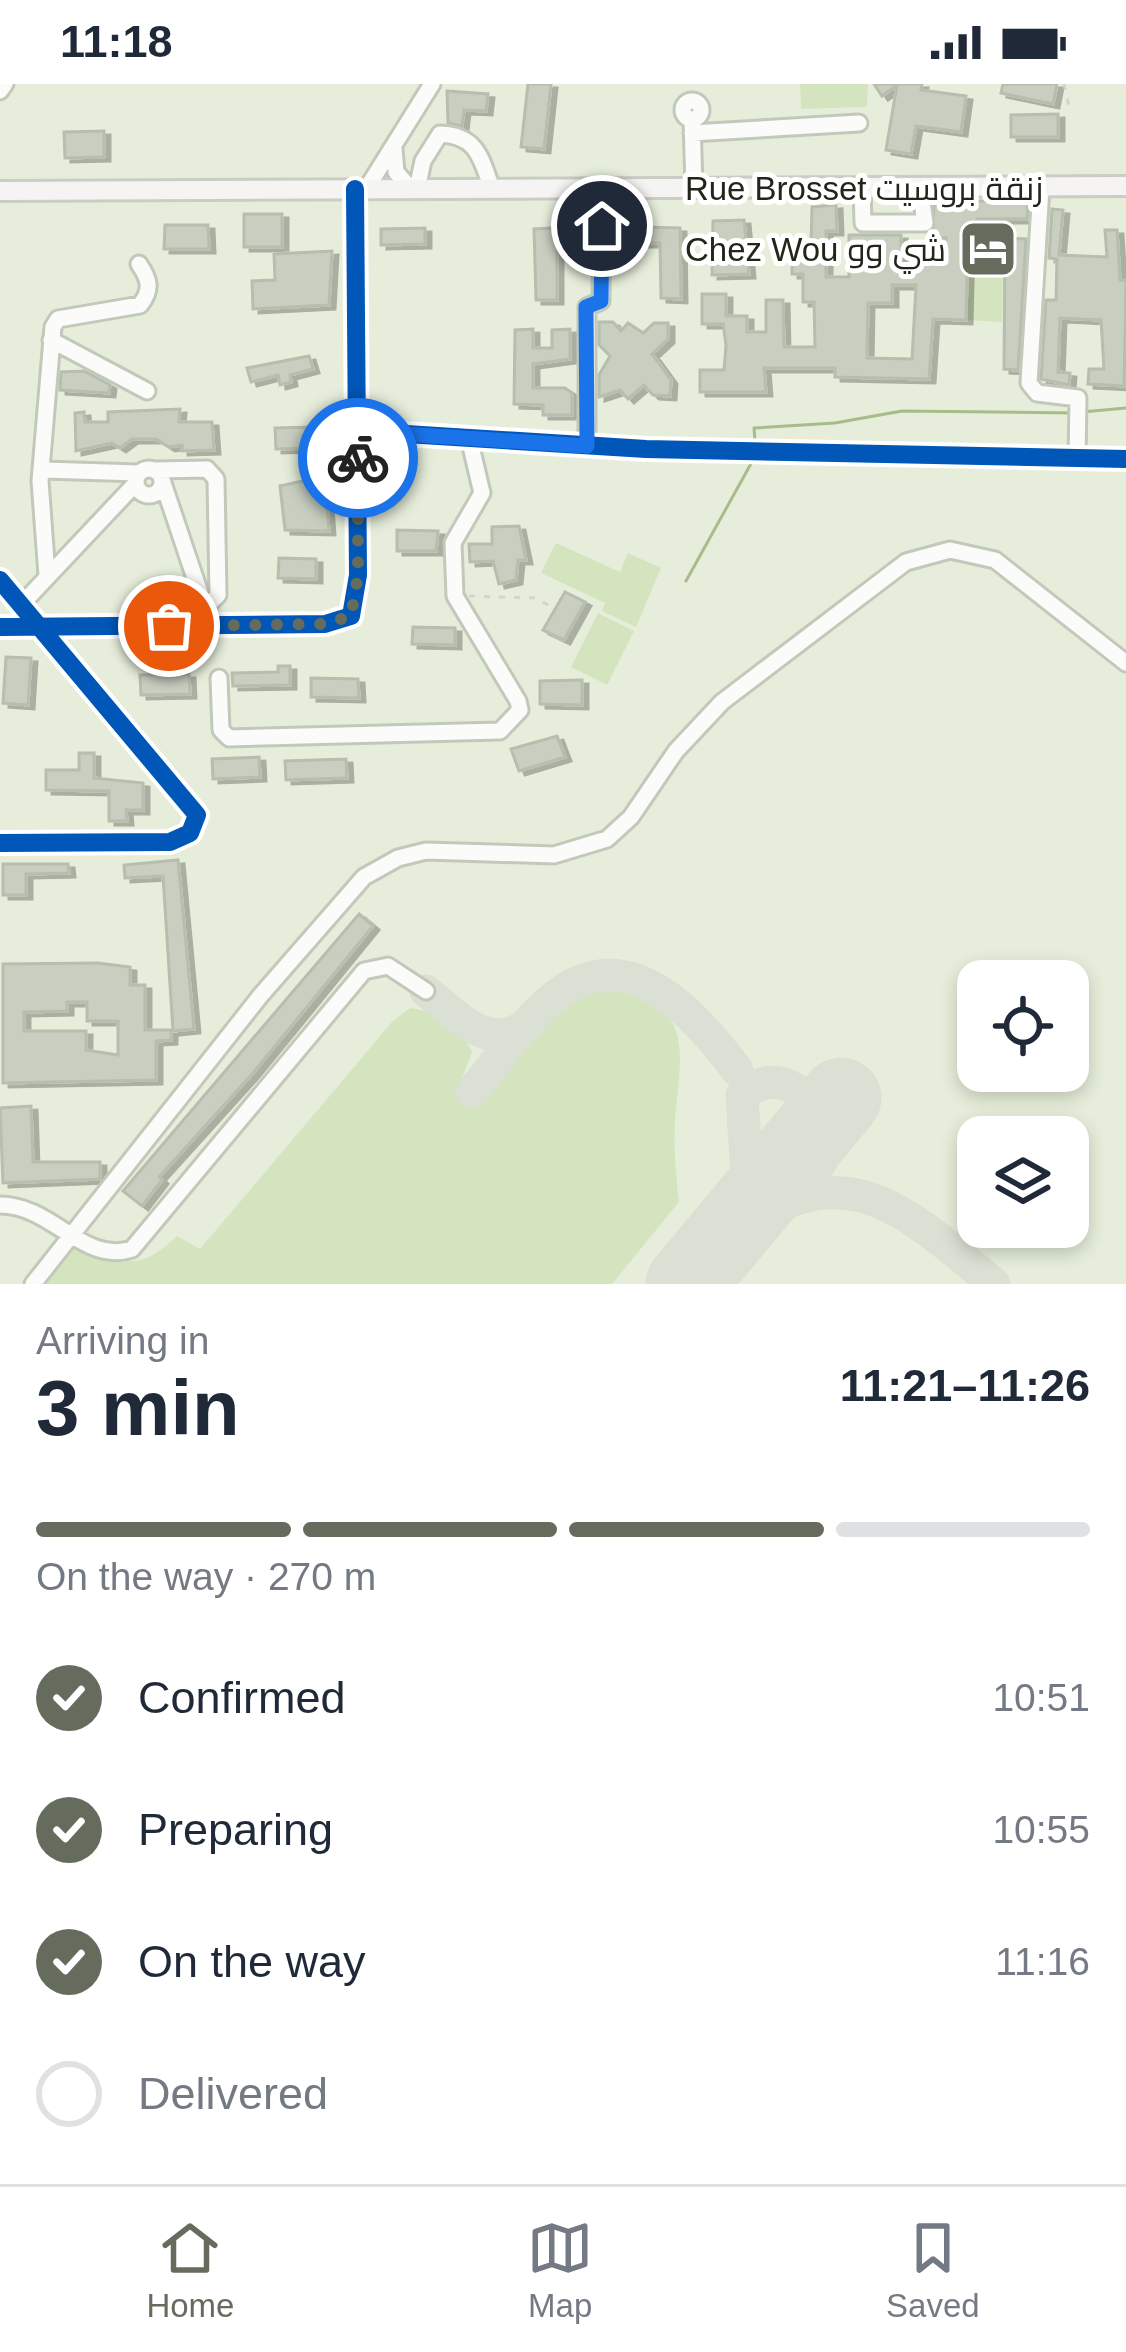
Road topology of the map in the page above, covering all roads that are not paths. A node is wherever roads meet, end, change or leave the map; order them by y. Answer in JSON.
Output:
{"nodes":[{"id":1,"x":432,"y":84,"type":"edge"},
{"id":2,"x":859,"y":124,"type":"dead end"},
{"id":3,"x":394,"y":146,"type":"junction"},
{"id":4,"x":1126,"y":186,"type":"edge"},
{"id":5,"x":862,"y":187,"type":"junction"},
{"id":6,"x":920,"y":188,"type":"junction"},
{"id":7,"x":1041,"y":188,"type":"junction"},
{"id":8,"x":361,"y":189,"type":"junction"},
{"id":9,"x":414,"y":189,"type":"junction"},
{"id":10,"x":492,"y":189,"type":"junction"},
{"id":11,"x":694,"y":189,"type":"junction"},
{"id":12,"x":0,"y":190,"type":"edge"},
{"id":13,"x":602,"y":190,"type":"junction"},
{"id":14,"x":139,"y":264,"type":"dead end"},
{"id":15,"x":51,"y":340,"type":"junction"},
{"id":16,"x":148,"y":391,"type":"dead end"},
{"id":17,"x":358,"y":431,"type":"junction"},
{"id":18,"x":469,"y":438,"type":"junction"},
{"id":19,"x":587,"y":446,"type":"junction"},
{"id":20,"x":1126,"y":459,"type":"edge"},
{"id":21,"x":1077,"y":460,"type":"junction"},
{"id":22,"x":43,"y":470,"type":"junction"},
{"id":23,"x":148,"y":477,"type":"junction"},
{"id":24,"x":47,"y":575,"type":"junction"},
{"id":25,"x":0,"y":580,"type":"edge"},
{"id":26,"x":21,"y":605,"type":"junction"},
{"id":27,"x":0,"y":627,"type":"edge"},
{"id":28,"x":39,"y":627,"type":"junction"},
{"id":29,"x":1126,"y":663,"type":"edge"},
{"id":30,"x":219,"y":678,"type":"dead end"},
{"id":31,"x":0,"y":843,"type":"edge"},
{"id":32,"x":426,"y":991,"type":"dead end"},
{"id":33,"x":0,"y":1205,"type":"edge"},
{"id":34,"x":72,"y":1237,"type":"junction"},
{"id":35,"x":33,"y":1284,"type":"edge"}],
"edges":[{"from":1,"to":3,"type":"street"},
{"from":2,"to":11,"type":"street"},
{"from":3,"to":8,"type":"street"},
{"from":3,"to":9,"type":"street"},
{"from":4,"to":7,"type":"main road","name":"Rue Brosset زنقة بروسيت"},
{"from":5,"to":6,"type":"main road","name":"Rue Brosset زنقة بروسيت"},
{"from":5,"to":6,"type":"street"},
{"from":5,"to":11,"type":"main road","name":"Rue Brosset زنقة بروسيت"},
{"from":6,"to":7,"type":"main road","name":"Rue Brosset زنقة بروسيت"},
{"from":7,"to":21,"type":"street"},
{"from":8,"to":9,"type":"main road","name":"Rue Brosset زنقة بروسيت"},
{"from":8,"to":12,"type":"main road","name":"Rue Brosset زنقة بروسيت"},
{"from":8,"to":17,"type":"street"},
{"from":9,"to":10,"type":"main road","name":"Rue Brosset زنقة بروسيت"},
{"from":9,"to":10,"type":"street"},
{"from":10,"to":13,"type":"main road","name":"Rue Brosset زنقة بروسيت"},
{"from":11,"to":13,"type":"main road","name":"Rue Brosset زنقة بروسيت"},
{"from":13,"to":19,"type":"street"},
{"from":14,"to":15,"type":"street"},
{"from":15,"to":16,"type":"street"},
{"from":15,"to":22,"type":"street"},
{"from":17,"to":18,"type":"street"},
{"from":17,"to":28,"type":"street"},
{"from":18,"to":19,"type":"street"},
{"from":18,"to":30,"type":"street"},
{"from":19,"to":21,"type":"street"},
{"from":20,"to":21,"type":"street"},
{"from":22,"to":23,"type":"street"},
{"from":22,"to":24,"type":"street"},
{"from":23,"to":23,"type":"street"},
{"from":23,"to":24,"type":"street"},
{"from":24,"to":26,"type":"street"},
{"from":25,"to":26,"type":"street"},
{"from":26,"to":28,"type":"street"},
{"from":27,"to":28,"type":"street"},
{"from":28,"to":31,"type":"street"},
{"from":29,"to":34,"type":"street"},
{"from":32,"to":34,"type":"street"},
{"from":33,"to":34,"type":"street"},
{"from":34,"to":35,"type":"street"}]}
